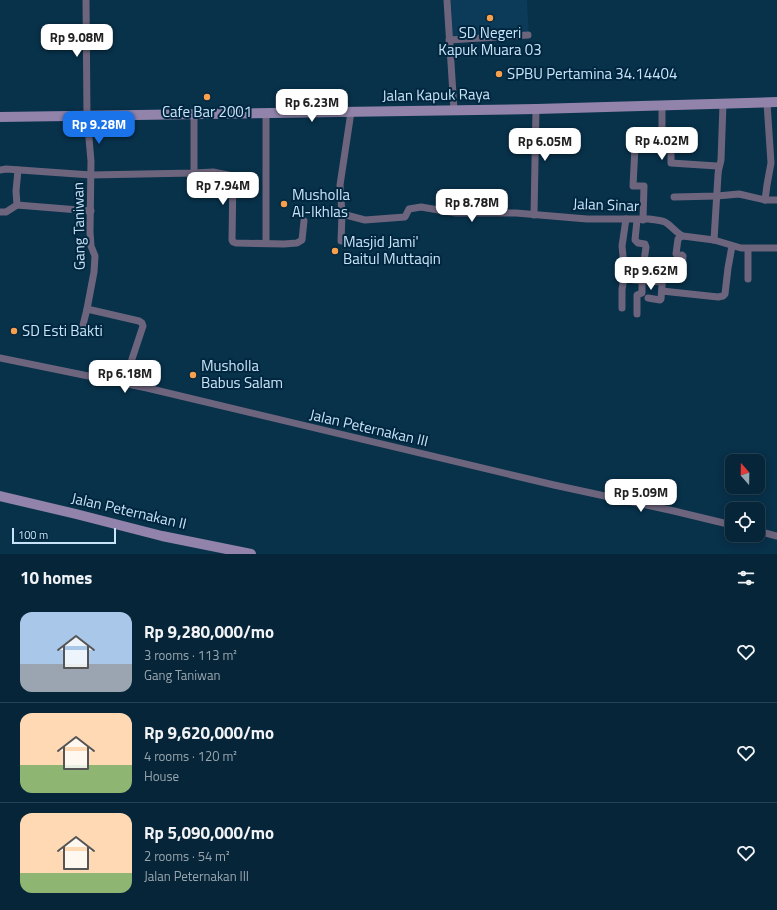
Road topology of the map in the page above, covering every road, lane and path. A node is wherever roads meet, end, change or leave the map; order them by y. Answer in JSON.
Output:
{"nodes":[{"id":1,"x":86,"y":0,"type":"edge"},
{"id":2,"x":446,"y":0,"type":"edge"},
{"id":3,"x":528,"y":35,"type":"dead end"},
{"id":4,"x":450,"y":40,"type":"junction"},
{"id":5,"x":772,"y":102,"type":"edge"},
{"id":6,"x":723,"y":104,"type":"junction"},
{"id":7,"x":662,"y":106,"type":"junction"},
{"id":8,"x":536,"y":109,"type":"junction"},
{"id":9,"x":454,"y":110,"type":"junction"},
{"id":10,"x":351,"y":112,"type":"junction"},
{"id":11,"x":266,"y":113,"type":"junction"},
{"id":12,"x":195,"y":114,"type":"junction"},
{"id":13,"x":87,"y":116,"type":"junction"},
{"id":14,"x":0,"y":118,"type":"edge"},
{"id":15,"x":635,"y":147,"type":"dead end"},
{"id":16,"x":718,"y":168,"type":"junction"},
{"id":17,"x":0,"y":170,"type":"edge"},
{"id":18,"x":18,"y":170,"type":"junction"},
{"id":19,"x":194,"y":173,"type":"junction"},
{"id":20,"x":92,"y":175,"type":"junction"},
{"id":21,"x":717,"y":196,"type":"junction"},
{"id":22,"x":674,"y":197,"type":"dead end"},
{"id":23,"x":765,"y":200,"type":"junction"},
{"id":24,"x":777,"y":200,"type":"edge"},
{"id":25,"x":17,"y":205,"type":"junction"},
{"id":26,"x":91,"y":211,"type":"junction"},
{"id":27,"x":0,"y":212,"type":"edge"},
{"id":28,"x":342,"y":214,"type":"junction"},
{"id":29,"x":534,"y":215,"type":"junction"},
{"id":30,"x":626,"y":219,"type":"junction"},
{"id":31,"x":640,"y":220,"type":"junction"},
{"id":32,"x":304,"y":221,"type":"dead end"},
{"id":33,"x":682,"y":236,"type":"junction"},
{"id":34,"x":714,"y":240,"type":"junction"},
{"id":35,"x":341,"y":241,"type":"dead end"},
{"id":36,"x":266,"y":244,"type":"junction"},
{"id":37,"x":732,"y":246,"type":"junction"},
{"id":38,"x":777,"y":248,"type":"edge"},
{"id":39,"x":748,"y":249,"type":"junction"},
{"id":40,"x":748,"y":279,"type":"dead end"},
{"id":41,"x":642,"y":280,"type":"junction"},
{"id":42,"x":662,"y":282,"type":"junction"},
{"id":43,"x":662,"y":291,"type":"junction"},
{"id":44,"x":648,"y":298,"type":"dead end"},
{"id":45,"x":622,"y":308,"type":"dead end"},
{"id":46,"x":87,"y":309,"type":"junction"},
{"id":47,"x":637,"y":314,"type":"dead end"},
{"id":48,"x":82,"y":330,"type":"dead end"},
{"id":49,"x":0,"y":358,"type":"edge"},
{"id":50,"x":126,"y":385,"type":"junction"},
{"id":51,"x":0,"y":496,"type":"edge"},
{"id":52,"x":725,"y":523,"type":"edge"},
{"id":53,"x":765,"y":533,"type":"edge"},
{"id":54,"x":777,"y":536,"type":"edge"},
{"id":55,"x":251,"y":554,"type":"edge"}],
"edges":[{"from":1,"to":13,"type":"street","name":"Gang Taniwan"},
{"from":2,"to":4,"type":"street"},
{"from":3,"to":4,"type":"street"},
{"from":4,"to":9,"type":"street"},
{"from":5,"to":6,"type":"main road","name":"Jalan Kapuk Raya"},
{"from":5,"to":23,"type":"street"},
{"from":6,"to":7,"type":"main road","name":"Jalan Kapuk Raya"},
{"from":6,"to":16,"type":"street"},
{"from":7,"to":8,"type":"main road","name":"Jalan Kapuk Raya"},
{"from":7,"to":16,"type":"street"},
{"from":8,"to":9,"type":"main road","name":"Jalan Kapuk Raya"},
{"from":8,"to":29,"type":"street"},
{"from":9,"to":10,"type":"main road","name":"Jalan Kapuk Raya"},
{"from":10,"to":11,"type":"main road","name":"Jalan Kapuk Raya"},
{"from":10,"to":28,"type":"street"},
{"from":11,"to":12,"type":"main road","name":"Jalan Kapuk Raya"},
{"from":11,"to":36,"type":"street"},
{"from":12,"to":13,"type":"main road","name":"Jalan Kapuk Raya"},
{"from":12,"to":19,"type":"street"},
{"from":13,"to":14,"type":"main road","name":"Jalan Kapuk Raya"},
{"from":13,"to":20,"type":"street","name":"Gang Taniwan"},
{"from":15,"to":31,"type":"street"},
{"from":16,"to":21,"type":"street"},
{"from":17,"to":18,"type":"street"},
{"from":18,"to":20,"type":"street"},
{"from":18,"to":25,"type":"street"},
{"from":19,"to":20,"type":"street"},
{"from":19,"to":36,"type":"street"},
{"from":20,"to":26,"type":"street","name":"Gang Taniwan"},
{"from":21,"to":22,"type":"street"},
{"from":21,"to":23,"type":"street"},
{"from":21,"to":34,"type":"street"},
{"from":23,"to":24,"type":"street"},
{"from":25,"to":26,"type":"street"},
{"from":25,"to":27,"type":"street"},
{"from":26,"to":46,"type":"street","name":"Gang Taniwan"},
{"from":28,"to":29,"type":"street","name":"Jalan Sinar"},
{"from":28,"to":35,"type":"street"},
{"from":29,"to":30,"type":"street","name":"Jalan Sinar"},
{"from":30,"to":31,"type":"street","name":"Jalan Sinar"},
{"from":30,"to":45,"type":"street"},
{"from":31,"to":33,"type":"street","name":"Jalan Sinar"},
{"from":31,"to":41,"type":"street"},
{"from":32,"to":36,"type":"street"},
{"from":33,"to":34,"type":"street"},
{"from":33,"to":42,"type":"street"},
{"from":34,"to":37,"type":"street"},
{"from":37,"to":39,"type":"street"},
{"from":37,"to":43,"type":"street"},
{"from":38,"to":39,"type":"street"},
{"from":39,"to":40,"type":"street"},
{"from":41,"to":42,"type":"street"},
{"from":41,"to":47,"type":"street"},
{"from":42,"to":43,"type":"street"},
{"from":43,"to":44,"type":"street"},
{"from":46,"to":48,"type":"street","name":"Gang Taniwan"},
{"from":46,"to":50,"type":"street"},
{"from":49,"to":50,"type":"street","name":"Jalan Peternakan III"},
{"from":50,"to":52,"type":"street","name":"Jalan Peternakan III"},
{"from":51,"to":55,"type":"main road","name":"Jalan Peternakan II"},
{"from":53,"to":54,"type":"street"}]}
